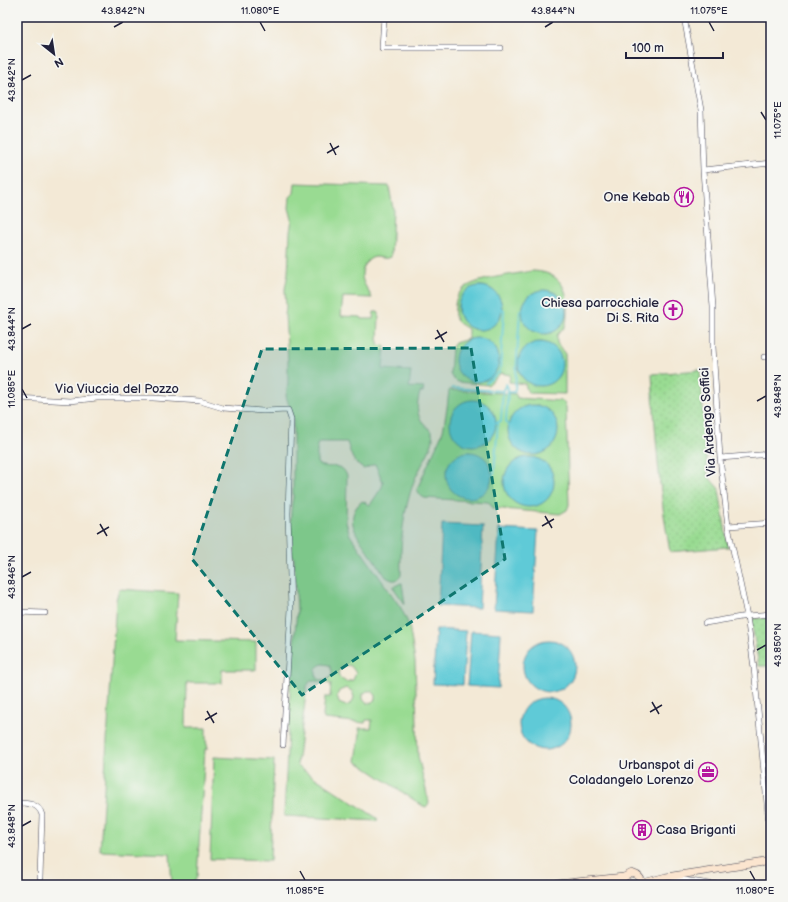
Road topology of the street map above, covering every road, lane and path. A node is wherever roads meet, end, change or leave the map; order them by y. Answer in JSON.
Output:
{"nodes":[{"id":1,"x":384,"y":17,"type":"edge"},
{"id":2,"x":684,"y":17,"type":"edge"},
{"id":3,"x":501,"y":48,"type":"dead end"},
{"id":4,"x":771,"y":163,"type":"edge"},
{"id":5,"x":703,"y":170,"type":"junction"},
{"id":6,"x":771,"y":357,"type":"edge"},
{"id":7,"x":764,"y":358,"type":"dead end"},
{"id":8,"x":17,"y":398,"type":"edge"},
{"id":9,"x":771,"y":454,"type":"edge"},
{"id":10,"x":720,"y":458,"type":"junction"},
{"id":11,"x":771,"y":523,"type":"edge"},
{"id":12,"x":728,"y":526,"type":"junction"},
{"id":13,"x":17,"y":612,"type":"edge"},
{"id":14,"x":45,"y":613,"type":"dead end"},
{"id":15,"x":771,"y":614,"type":"edge"},
{"id":16,"x":747,"y":616,"type":"junction"},
{"id":17,"x":706,"y":623,"type":"dead end"},
{"id":18,"x":283,"y":745,"type":"dead end"},
{"id":19,"x":763,"y":765,"type":"junction"},
{"id":20,"x":771,"y":765,"type":"edge"},
{"id":21,"x":17,"y":803,"type":"edge"},
{"id":22,"x":769,"y":824,"type":"dead end"},
{"id":23,"x":769,"y":862,"type":"edge"},
{"id":24,"x":624,"y":877,"type":"junction"},
{"id":25,"x":666,"y":877,"type":"junction"},
{"id":26,"x":40,"y":878,"type":"dead end"},
{"id":27,"x":643,"y":884,"type":"edge"},
{"id":28,"x":548,"y":885,"type":"edge"},
{"id":29,"x":621,"y":885,"type":"edge"},
{"id":30,"x":728,"y":885,"type":"edge"}],
"edges":[{"from":1,"to":3,"type":"street"},
{"from":2,"to":5,"type":"street","name":"Via Ardengo Soffici"},
{"from":4,"to":5,"type":"street"},
{"from":5,"to":10,"type":"street","name":"Via Ardengo Soffici"},
{"from":6,"to":7,"type":"street"},
{"from":8,"to":18,"type":"street","name":"Via Viuccia del Pozzo"},
{"from":9,"to":10,"type":"street"},
{"from":10,"to":12,"type":"street","name":"Via Ardengo Soffici"},
{"from":11,"to":12,"type":"street"},
{"from":12,"to":16,"type":"street","name":"Via Ardengo Soffici"},
{"from":13,"to":14,"type":"street"},
{"from":15,"to":16,"type":"street"},
{"from":16,"to":17,"type":"street"},
{"from":16,"to":19,"type":"street","name":"Via Ardengo Soffici"},
{"from":19,"to":20,"type":"street"},
{"from":19,"to":22,"type":"street","name":"Via Ardengo Soffici"},
{"from":21,"to":26,"type":"street"},
{"from":23,"to":25,"type":"main road"},
{"from":24,"to":27,"type":"main road"},
{"from":24,"to":28,"type":"main road"},
{"from":24,"to":29,"type":"main road"},
{"from":25,"to":27,"type":"main road"},
{"from":25,"to":30,"type":"street"}]}
